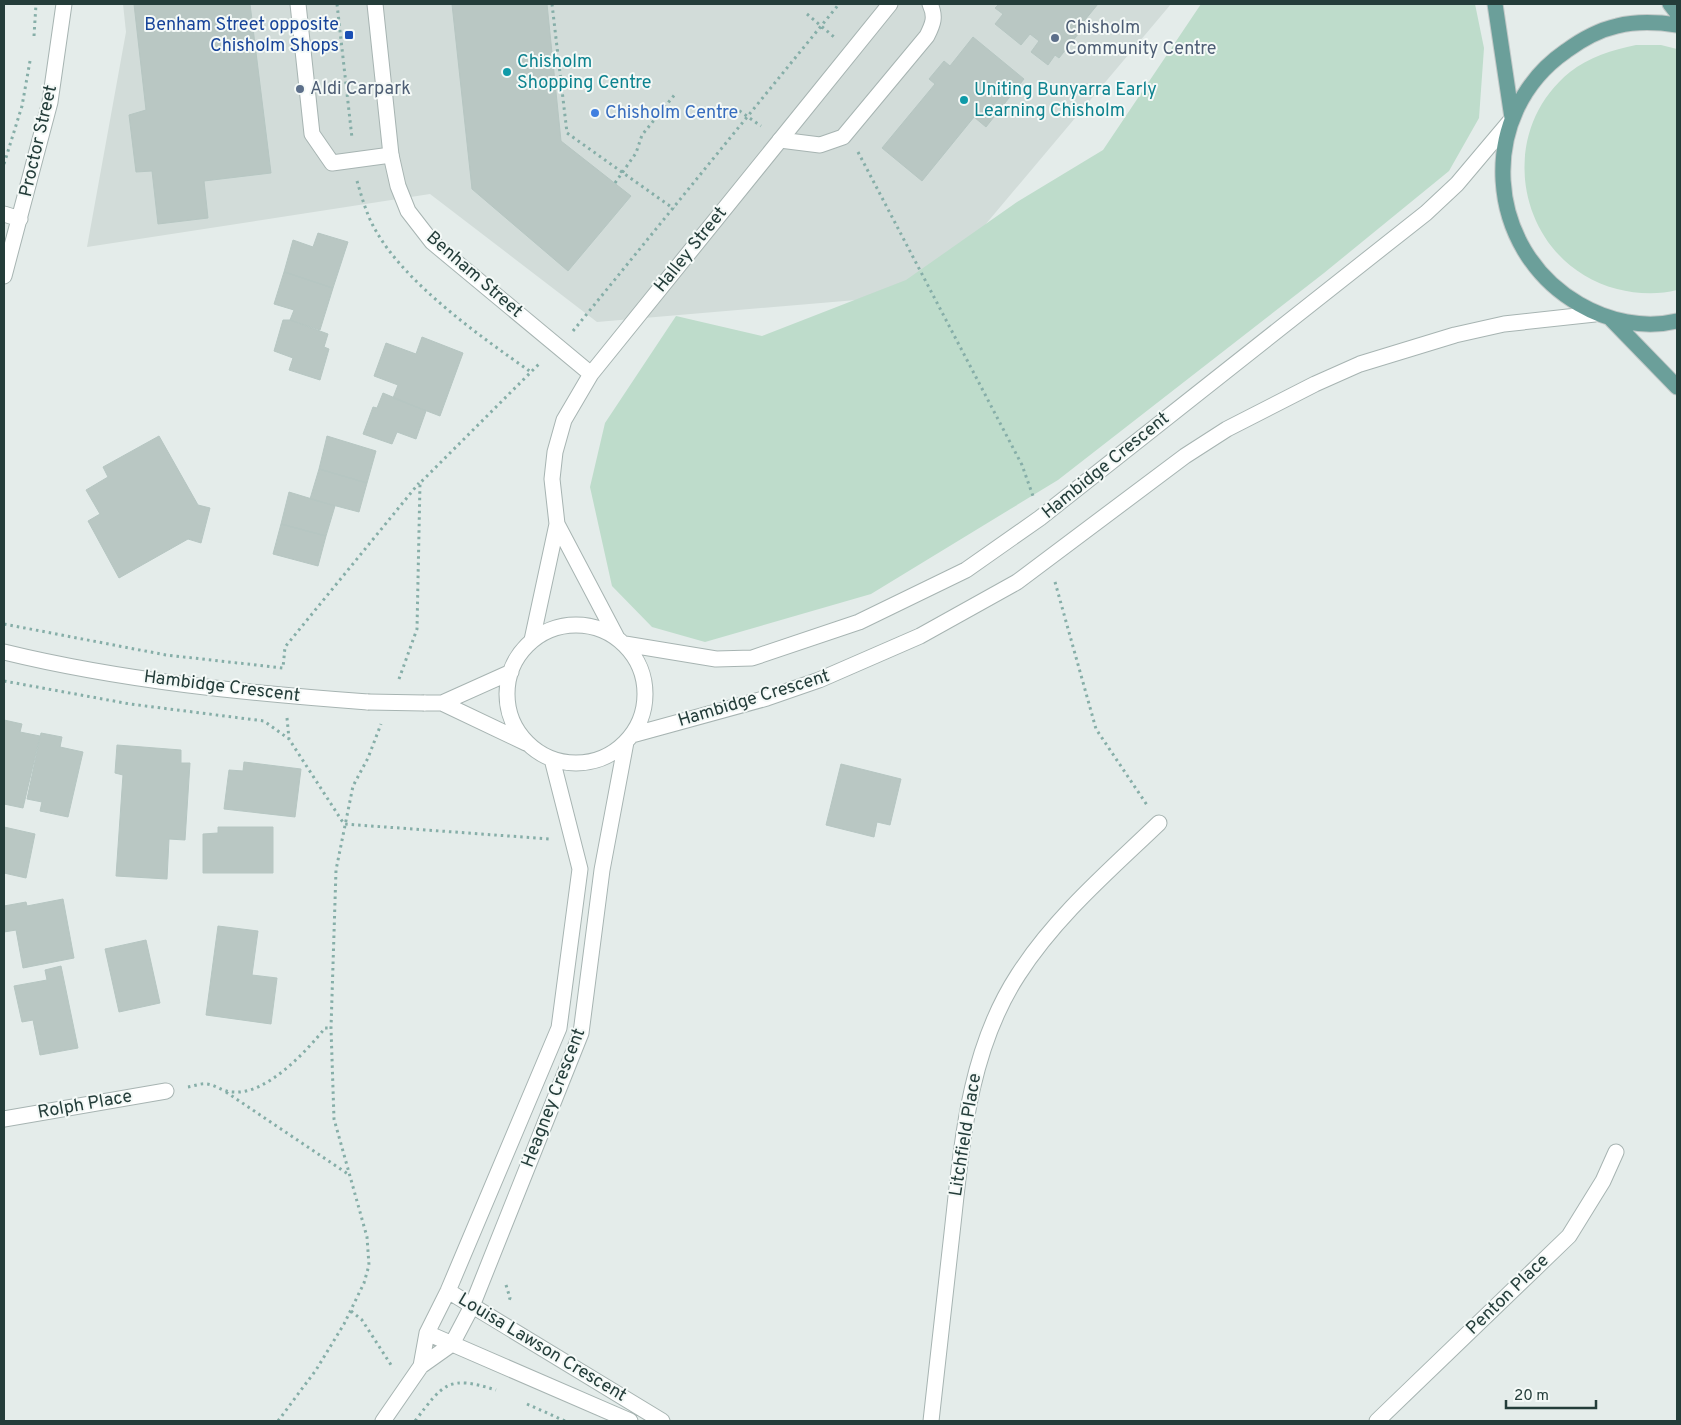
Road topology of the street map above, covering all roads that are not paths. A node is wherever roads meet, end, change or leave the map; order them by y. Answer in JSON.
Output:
{"nodes":[{"id":1,"x":64,"y":4,"type":"edge"},
{"id":2,"x":298,"y":4,"type":"edge"},
{"id":3,"x":375,"y":4,"type":"edge"},
{"id":4,"x":890,"y":4,"type":"edge"},
{"id":5,"x":930,"y":4,"type":"edge"},
{"id":6,"x":1495,"y":4,"type":"edge"},
{"id":7,"x":1670,"y":4,"type":"edge"},
{"id":8,"x":1677,"y":13,"type":"edge"},
{"id":9,"x":1677,"y":24,"type":"edge"},
{"id":10,"x":1512,"y":119,"type":"junction"},
{"id":11,"x":780,"y":140,"type":"junction"},
{"id":12,"x":391,"y":155,"type":"junction"},
{"id":13,"x":4,"y":214,"type":"edge"},
{"id":14,"x":20,"y":219,"type":"junction"},
{"id":15,"x":4,"y":276,"type":"edge"},
{"id":16,"x":1596,"y":314,"type":"junction"},
{"id":17,"x":1611,"y":319,"type":"junction"},
{"id":18,"x":1677,"y":322,"type":"edge"},
{"id":19,"x":591,"y":374,"type":"junction"},
{"id":20,"x":1677,"y":387,"type":"edge"},
{"id":21,"x":557,"y":524,"type":"junction"},
{"id":22,"x":532,"y":640,"type":"junction"},
{"id":23,"x":620,"y":640,"type":"junction"},
{"id":24,"x":4,"y":652,"type":"edge"},
{"id":25,"x":511,"y":672,"type":"junction"},
{"id":26,"x":442,"y":703,"type":"junction"},
{"id":27,"x":629,"y":739,"type":"junction"},
{"id":28,"x":526,"y":743,"type":"junction"},
{"id":29,"x":552,"y":759,"type":"junction"},
{"id":30,"x":1159,"y":823,"type":"road end"},
{"id":31,"x":572,"y":932,"type":"junction"},
{"id":32,"x":594,"y":935,"type":"junction"},
{"id":33,"x":166,"y":1091,"type":"road end"},
{"id":34,"x":4,"y":1119,"type":"edge"},
{"id":35,"x":1616,"y":1152,"type":"dead end"},
{"id":36,"x":448,"y":1291,"type":"junction"},
{"id":37,"x":472,"y":1306,"type":"junction"},
{"id":38,"x":427,"y":1333,"type":"junction"},
{"id":39,"x":452,"y":1344,"type":"junction"},
{"id":40,"x":421,"y":1366,"type":"junction"},
{"id":41,"x":382,"y":1421,"type":"edge"},
{"id":42,"x":630,"y":1421,"type":"edge"},
{"id":43,"x":662,"y":1421,"type":"edge"},
{"id":44,"x":931,"y":1421,"type":"edge"},
{"id":45,"x":1378,"y":1421,"type":"edge"}],
"edges":[{"from":1,"to":14,"type":"street","name":"Proctor Street"},
{"from":2,"to":12,"type":"street"},
{"from":3,"to":12,"type":"street","name":"Benham Street"},
{"from":4,"to":11,"type":"street","name":"Halley Street"},
{"from":5,"to":11,"type":"street"},
{"from":6,"to":10,"type":"main road"},
{"from":7,"to":8,"type":"main road"},
{"from":9,"to":10,"type":"main road"},
{"from":10,"to":16,"type":"main road"},
{"from":10,"to":23,"type":"street","name":"Hambidge Crescent"},
{"from":11,"to":19,"type":"street","name":"Halley Street"},
{"from":12,"to":19,"type":"street","name":"Benham Street"},
{"from":13,"to":14,"type":"street"},
{"from":14,"to":15,"type":"street","name":"Proctor Street"},
{"from":16,"to":17,"type":"main road"},
{"from":16,"to":27,"type":"street","name":"Hambidge Crescent"},
{"from":17,"to":18,"type":"main road"},
{"from":17,"to":20,"type":"main road"},
{"from":19,"to":21,"type":"street","name":"Halley Street"},
{"from":21,"to":22,"type":"street","name":"Halley Street"},
{"from":21,"to":23,"type":"street","name":"Halley Street"},
{"from":22,"to":23,"type":"street"},
{"from":22,"to":25,"type":"street"},
{"from":23,"to":27,"type":"street"},
{"from":24,"to":26,"type":"street","name":"Hambidge Crescent","bridge":true},
{"from":25,"to":26,"type":"street","name":"Hambidge Crescent"},
{"from":25,"to":28,"type":"street"},
{"from":26,"to":28,"type":"street","name":"Hambidge Crescent"},
{"from":27,"to":29,"type":"street"},
{"from":27,"to":32,"type":"street","name":"Heagney Crescent"},
{"from":28,"to":29,"type":"street"},
{"from":29,"to":31,"type":"street","name":"Heagney Crescent"},
{"from":30,"to":44,"type":"street","name":"Litchfield Place"},
{"from":31,"to":32,"type":"street"},
{"from":31,"to":36,"type":"street","name":"Heagney Crescent"},
{"from":32,"to":37,"type":"street","name":"Heagney Crescent"},
{"from":33,"to":34,"type":"street","name":"Rolph Place"},
{"from":35,"to":45,"type":"street","name":"Penton Place"},
{"from":36,"to":37,"type":"street","name":"Louisa Lawson Crescent"},
{"from":36,"to":38,"type":"street","name":"Heagney Crescent"},
{"from":37,"to":39,"type":"street","name":"Heagney Crescent"},
{"from":37,"to":43,"type":"street","name":"Louisa Lawson Crescent"},
{"from":38,"to":39,"type":"street","name":"Louisa Lawson Crescent"},
{"from":38,"to":40,"type":"street","name":"Heagney Crescent"},
{"from":39,"to":40,"type":"street","name":"Heagney Crescent"},
{"from":39,"to":42,"type":"street","name":"Louisa Lawson Crescent"},
{"from":40,"to":41,"type":"street","name":"Heagney Crescent"}]}
